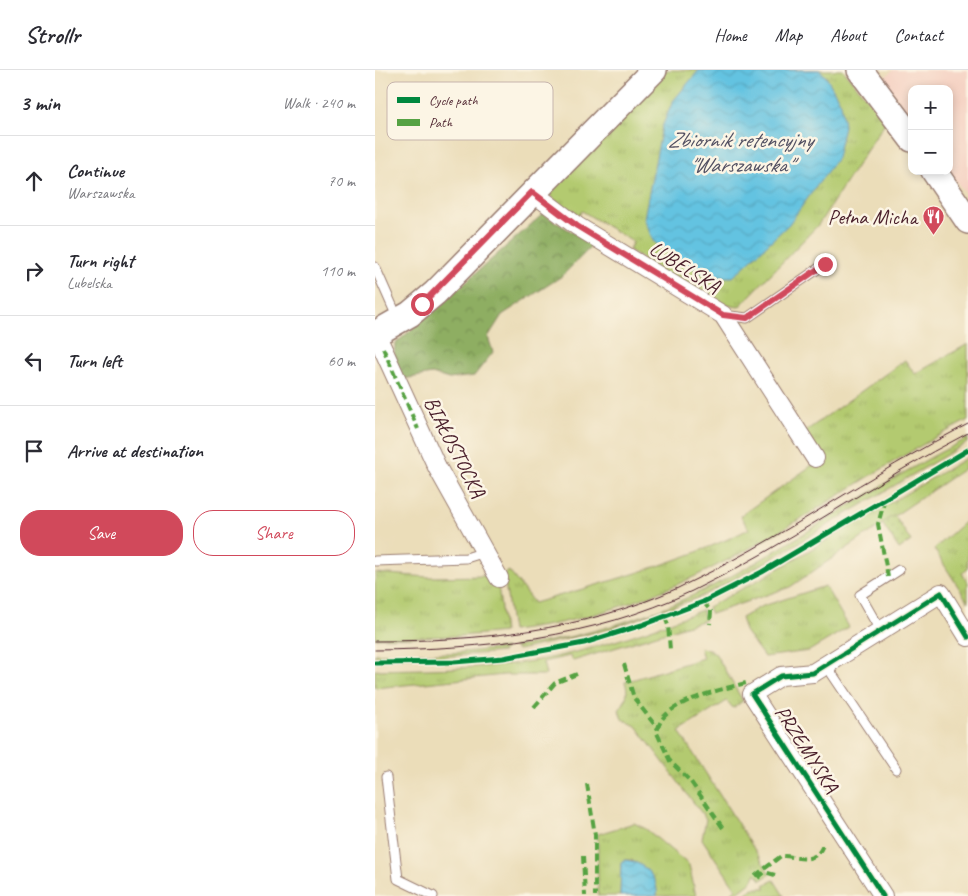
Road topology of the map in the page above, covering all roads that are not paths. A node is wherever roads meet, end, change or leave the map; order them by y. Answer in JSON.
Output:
{"nodes":[{"id":1,"x":654,"y":70,"type":"edge"},
{"id":2,"x":865,"y":72,"type":"edge"},
{"id":3,"x":908,"y":133,"type":"edge"},
{"id":4,"x":937,"y":175,"type":"edge"},
{"id":5,"x":532,"y":192,"type":"junction"},
{"id":6,"x":968,"y":221,"type":"edge"},
{"id":7,"x":825,"y":264,"type":"dead end"},
{"id":8,"x":375,"y":267,"type":"edge"},
{"id":9,"x":723,"y":315,"type":"junction"},
{"id":10,"x":399,"y":322,"type":"junction"},
{"id":11,"x":376,"y":334,"type":"edge"},
{"id":12,"x":815,"y":458,"type":"dead end"},
{"id":13,"x":485,"y":552,"type":"junction"},
{"id":14,"x":375,"y":561,"type":"edge"},
{"id":15,"x":899,"y":570,"type":"dead end"},
{"id":16,"x":499,"y":578,"type":"dead end"},
{"id":17,"x":880,"y":630,"type":"junction"},
{"id":18,"x":968,"y":637,"type":"edge"},
{"id":19,"x":826,"y":665,"type":"junction"},
{"id":20,"x":896,"y":769,"type":"dead end"},
{"id":21,"x":385,"y":777,"type":"dead end"},
{"id":22,"x":433,"y":896,"type":"edge"},
{"id":23,"x":883,"y":896,"type":"edge"}],
"edges":[{"from":1,"to":5,"type":"street"},
{"from":2,"to":3,"type":"street"},
{"from":4,"to":6,"type":"street"},
{"from":5,"to":9,"type":"street","name":"LUBELSKA"},
{"from":5,"to":10,"type":"street"},
{"from":7,"to":9,"type":"lane"},
{"from":8,"to":10,"type":"lane"},
{"from":9,"to":12,"type":"street","name":"LUBELSKA"},
{"from":10,"to":11,"type":"street"},
{"from":11,"to":13,"type":"street","name":"BIAŁOSTOCKA"},
{"from":13,"to":14,"type":"lane"},
{"from":13,"to":16,"type":"street","name":"BIAŁOSTOCKA"},
{"from":15,"to":17,"type":"lane"},
{"from":17,"to":18,"type":"street","name":"PRZEMYSKA"},
{"from":17,"to":19,"type":"street","name":"PRZEMYSKA"},
{"from":19,"to":20,"type":"lane"},
{"from":19,"to":23,"type":"street","name":"PRZEMYSKA"},
{"from":21,"to":22,"type":"lane"}]}
